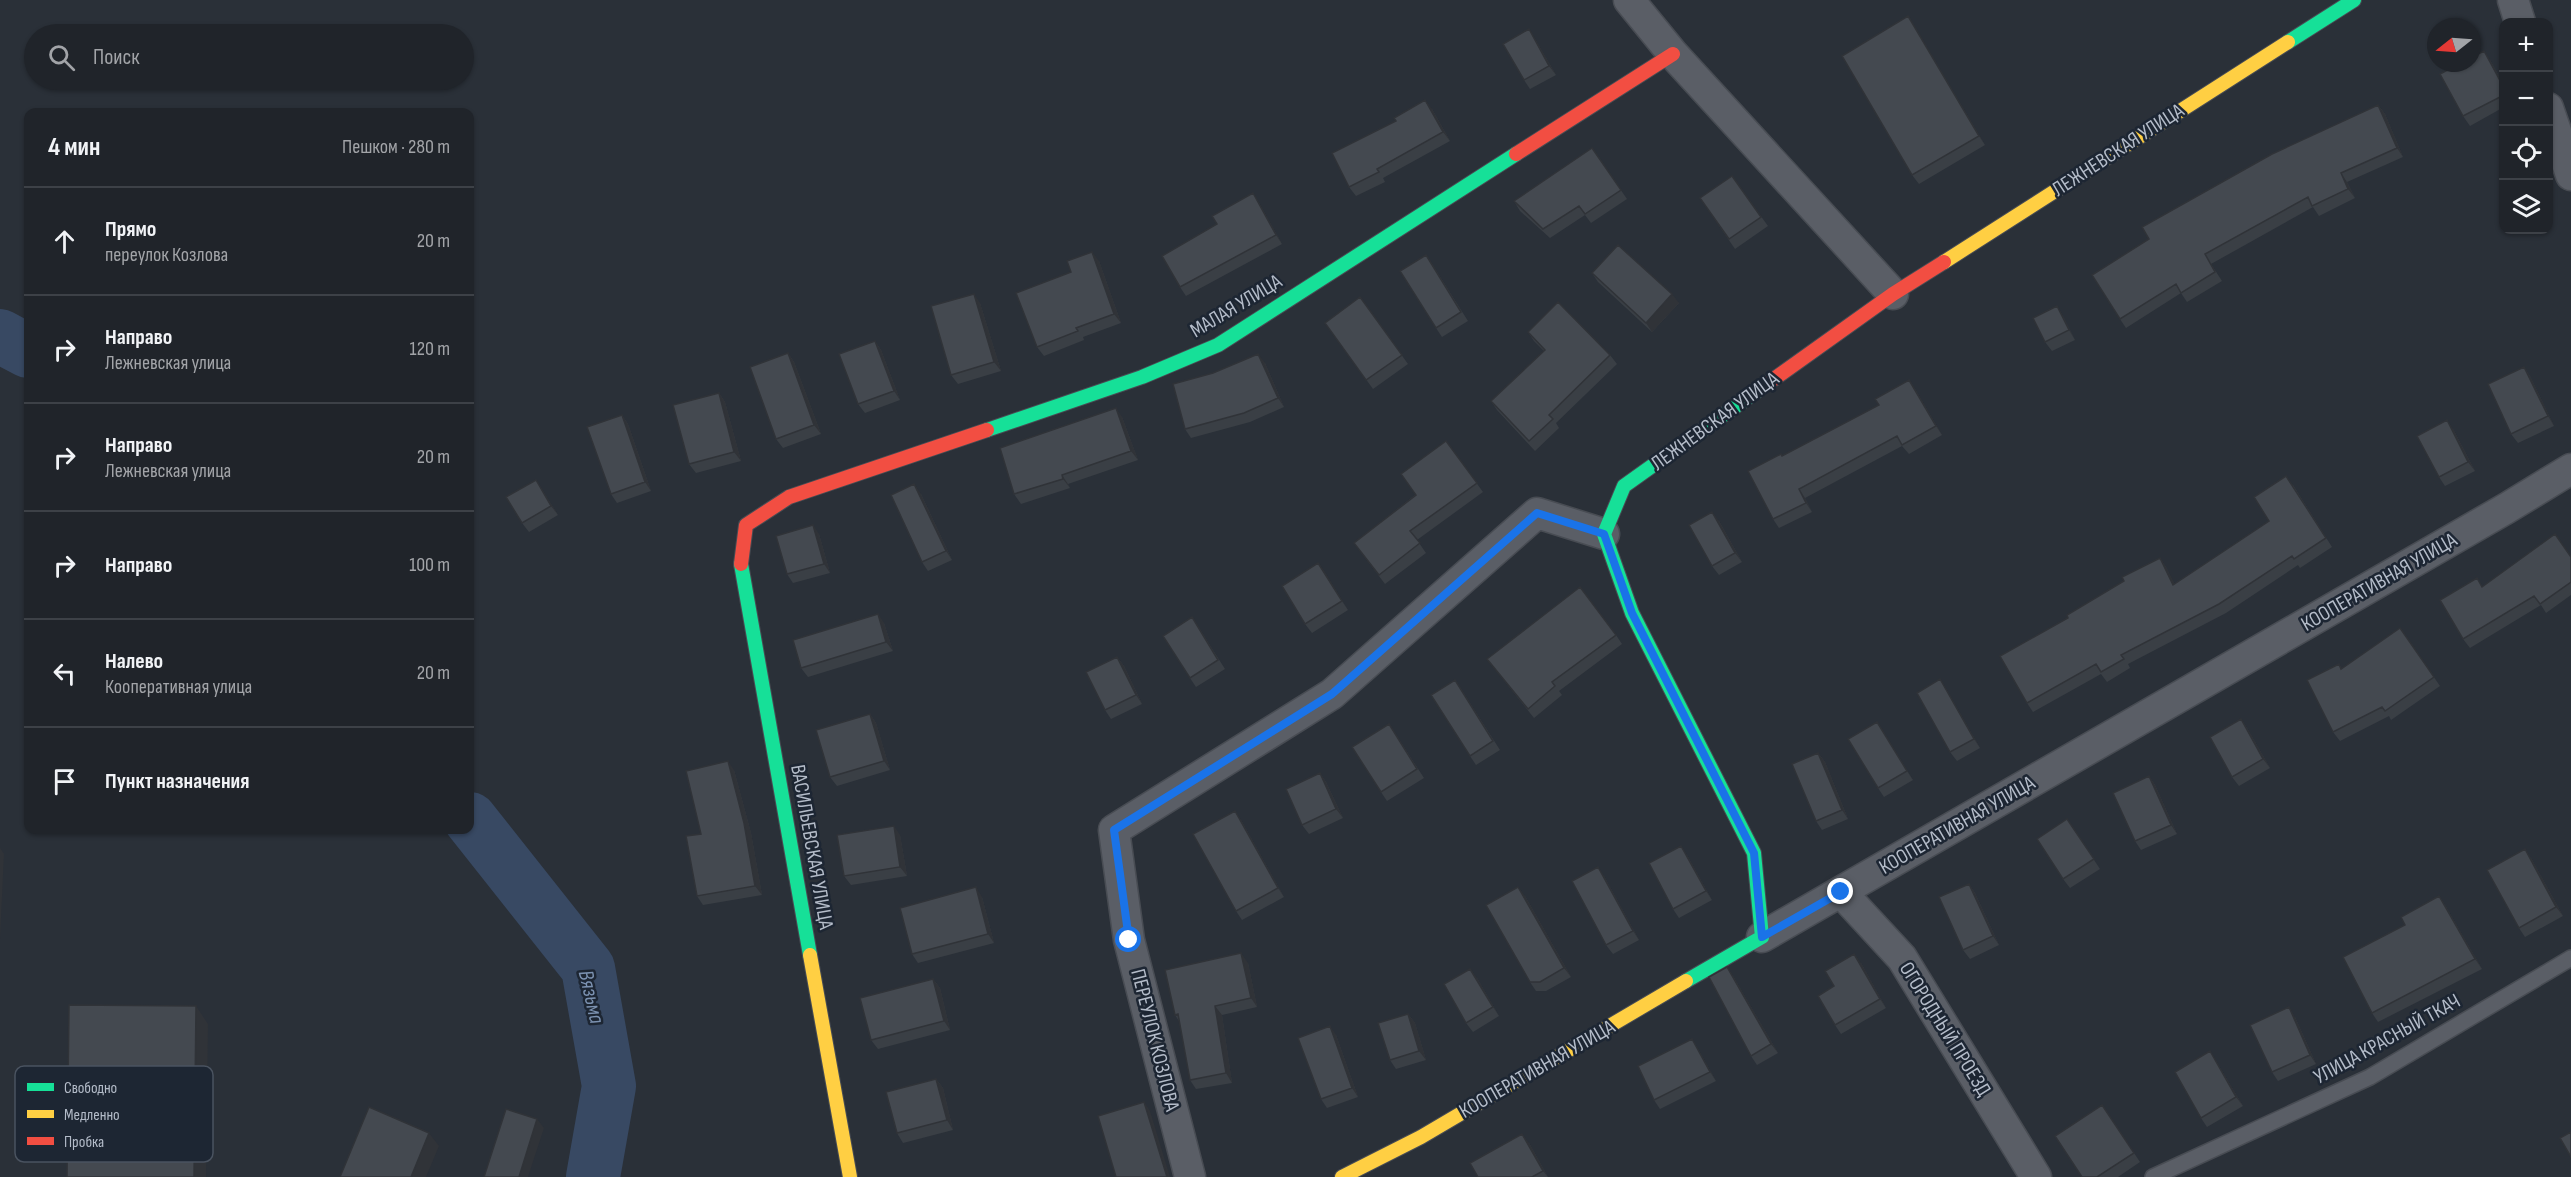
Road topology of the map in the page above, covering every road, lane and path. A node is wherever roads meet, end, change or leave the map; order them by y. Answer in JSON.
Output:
{"nodes":[{"id":1,"x":1629,"y":0,"type":"edge"},
{"id":2,"x":2354,"y":0,"type":"edge"},
{"id":3,"x":2513,"y":0,"type":"edge"},
{"id":4,"x":2519,"y":18,"type":"edge"},
{"id":5,"x":1673,"y":54,"type":"junction"},
{"id":6,"x":2553,"y":123,"type":"edge"},
{"id":7,"x":2571,"y":175,"type":"edge"},
{"id":8,"x":1893,"y":294,"type":"junction"},
{"id":9,"x":2571,"y":468,"type":"edge"},
{"id":10,"x":746,"y":525,"type":"joint"},
{"id":11,"x":1604,"y":534,"type":"junction"},
{"id":12,"x":1841,"y":892,"type":"junction"},
{"id":13,"x":1762,"y":937,"type":"junction"},
{"id":14,"x":2571,"y":958,"type":"edge"},
{"id":15,"x":850,"y":1177,"type":"edge"},
{"id":16,"x":1190,"y":1177,"type":"edge"},
{"id":17,"x":1342,"y":1177,"type":"edge"},
{"id":18,"x":2036,"y":1177,"type":"edge"},
{"id":19,"x":2153,"y":1177,"type":"edge"}],
"edges":[{"from":1,"to":5,"type":"street"},
{"from":2,"to":8,"type":"street","name":"ЛЕЖНЕВСКАЯ УЛИЦА"},
{"from":3,"to":4,"type":"street"},
{"from":5,"to":8,"type":"street"},
{"from":5,"to":10,"type":"street","name":"МАЛАЯ УЛИЦА"},
{"from":6,"to":7,"type":"street"},
{"from":8,"to":11,"type":"street","name":"ЛЕЖНЕВСКАЯ УЛИЦА"},
{"from":9,"to":12,"type":"street","name":"КООПЕРАТИВНАЯ УЛИЦА"},
{"from":10,"to":15,"type":"street","name":"ВАСИЛЬЕВСКАЯ УЛИЦА"},
{"from":11,"to":13,"type":"street"},
{"from":11,"to":16,"type":"street","name":"ПЕРЕУЛОК КОЗЛОВА"},
{"from":12,"to":13,"type":"street","name":"КООПЕРАТИВНАЯ УЛИЦА"},
{"from":12,"to":18,"type":"street","name":"ОГОРОДНЫЙ ПРОЕЗД"},
{"from":13,"to":17,"type":"street","name":"КООПЕРАТИВНАЯ УЛИЦА"},
{"from":14,"to":19,"type":"lane","name":"УЛИЦА КРАСНЫЙ ТКАЧ"}]}
